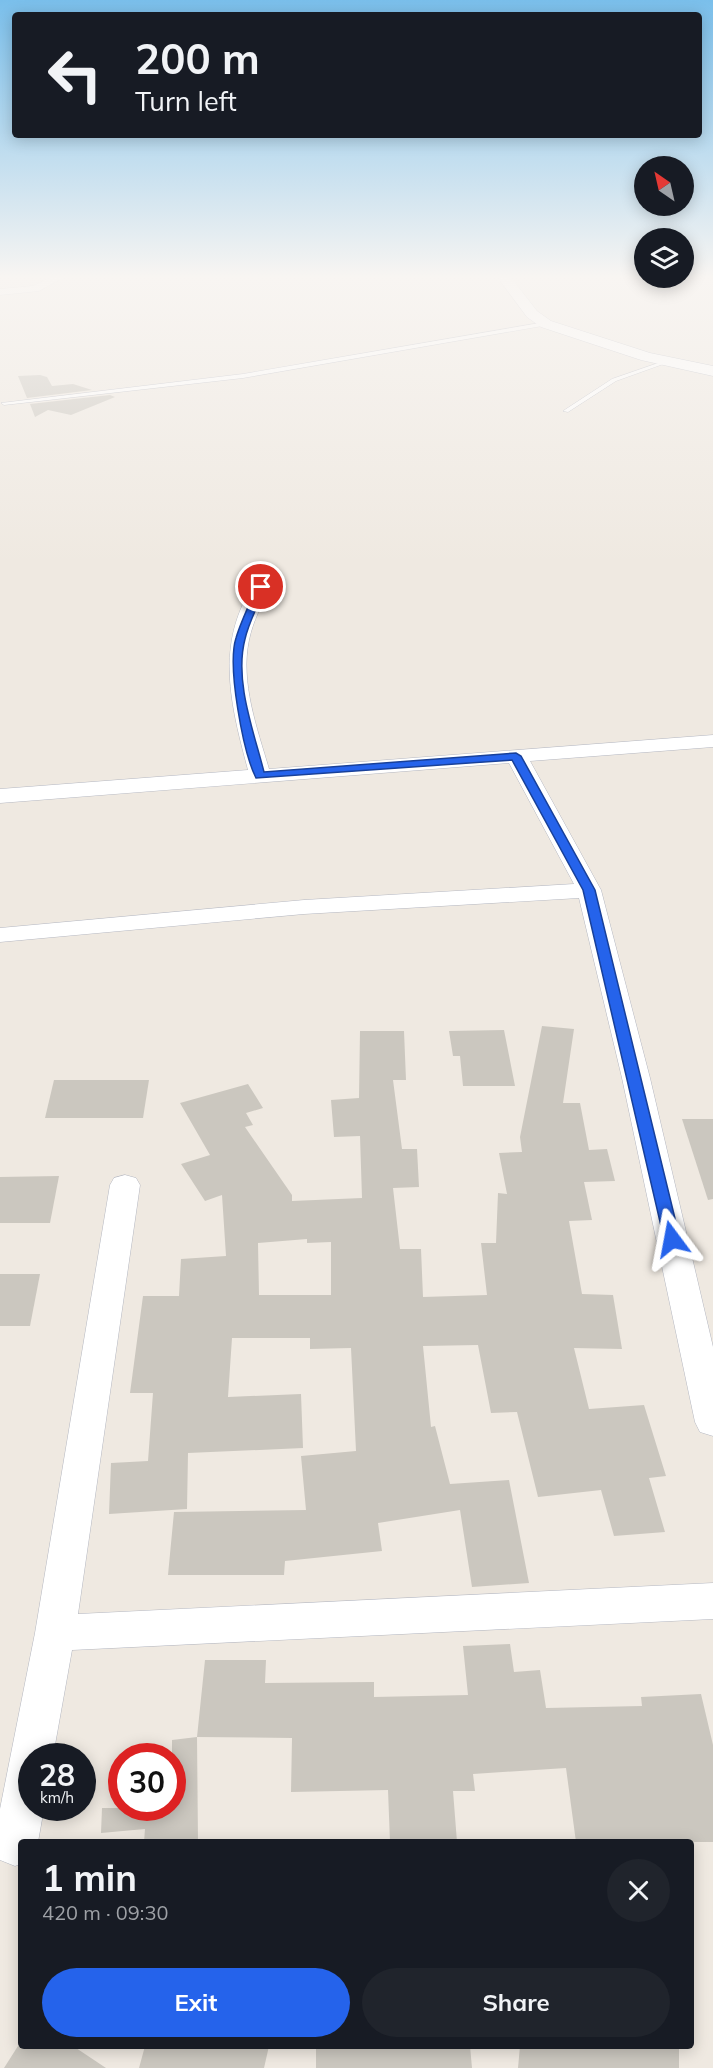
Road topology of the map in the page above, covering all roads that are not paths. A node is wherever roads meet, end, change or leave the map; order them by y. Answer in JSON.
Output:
{"nodes":[{"id":1,"x":273,"y":372,"type":"edge"},
{"id":2,"x":639,"y":372,"type":"edge"},
{"id":3,"x":4,"y":403,"type":"dead end"},
{"id":4,"x":566,"y":411,"type":"dead end"},
{"id":5,"x":261,"y":587,"type":"dead end"},
{"id":6,"x":713,"y":741,"type":"edge"},
{"id":7,"x":516,"y":756,"type":"junction"},
{"id":8,"x":260,"y":776,"type":"junction"},
{"id":9,"x":0,"y":796,"type":"edge"},
{"id":10,"x":589,"y":890,"type":"junction"},
{"id":11,"x":0,"y":935,"type":"edge"},
{"id":12,"x":125,"y":1185,"type":"dead end"},
{"id":13,"x":713,"y":1422,"type":"edge"},
{"id":14,"x":713,"y":1601,"type":"edge"},
{"id":15,"x":55,"y":1633,"type":"junction"},
{"id":16,"x":35,"y":1743,"type":"edge"},
{"id":17,"x":19,"y":1821,"type":"edge"},
{"id":18,"x":15,"y":1844,"type":"dead end"}],
"edges":[{"from":1,"to":3,"type":"lane"},
{"from":2,"to":4,"type":"lane"},
{"from":5,"to":8,"type":"street"},
{"from":6,"to":7,"type":"street"},
{"from":7,"to":8,"type":"street"},
{"from":7,"to":10,"type":"street"},
{"from":8,"to":9,"type":"street"},
{"from":10,"to":11,"type":"street"},
{"from":10,"to":13,"type":"street"},
{"from":12,"to":15,"type":"street"},
{"from":14,"to":15,"type":"street"},
{"from":15,"to":16,"type":"street"},
{"from":17,"to":18,"type":"street"}]}
